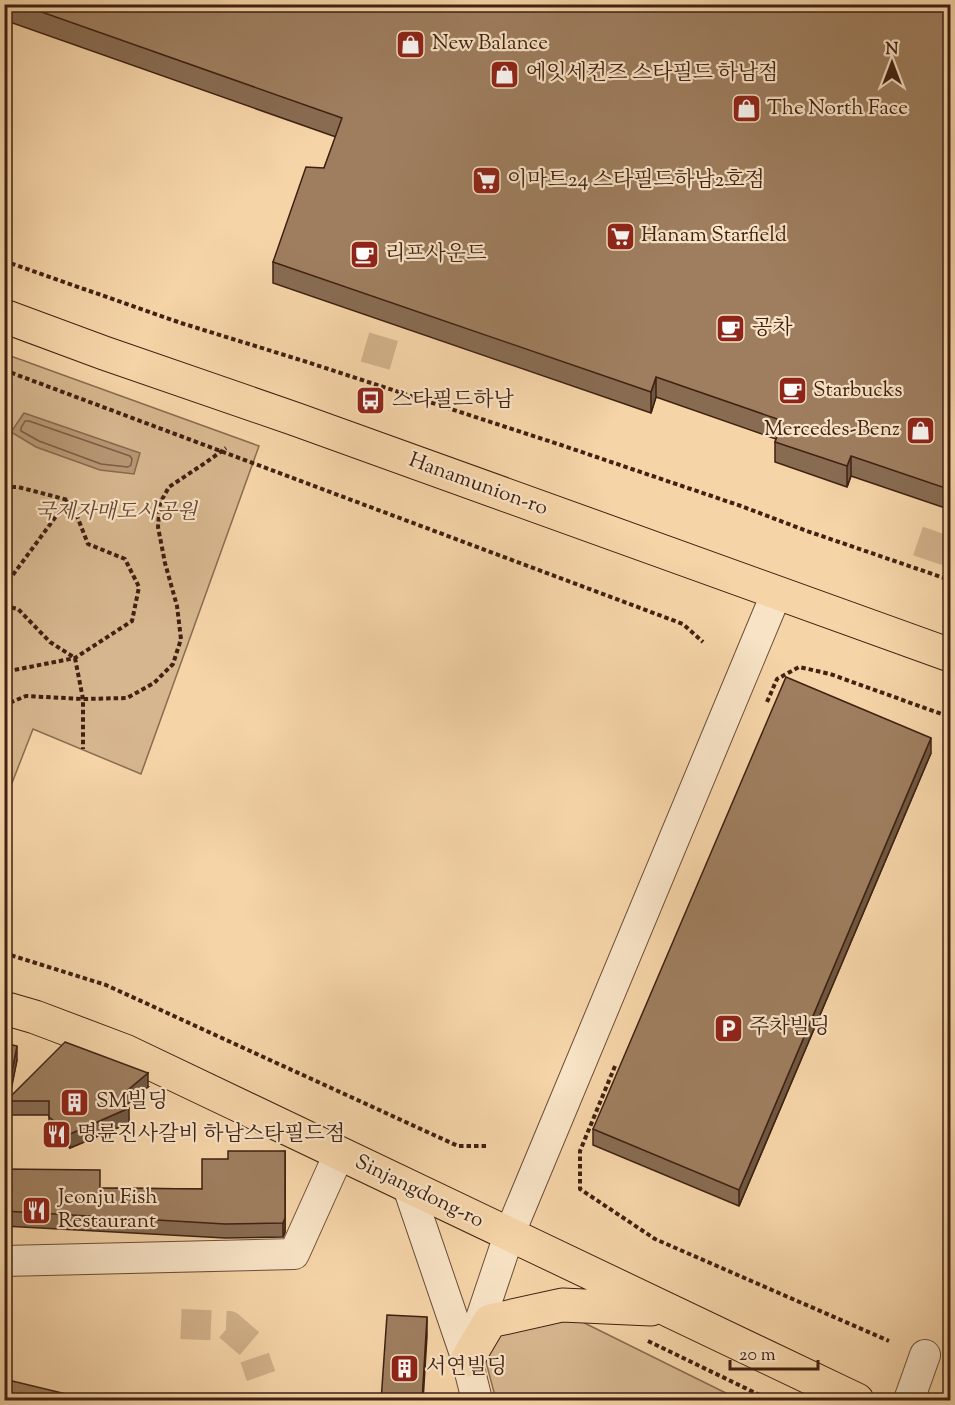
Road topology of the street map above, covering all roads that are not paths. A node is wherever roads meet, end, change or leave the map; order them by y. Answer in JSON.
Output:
{"nodes":[{"id":1,"x":4,"y":316,"type":"edge"},
{"id":2,"x":777,"y":592,"type":"junction"},
{"id":3,"x":951,"y":655,"type":"edge"},
{"id":4,"x":4,"y":1008,"type":"edge"},
{"id":5,"x":339,"y":1154,"type":"junction"},
{"id":6,"x":408,"y":1187,"type":"junction"},
{"id":7,"x":509,"y":1235,"type":"junction"},
{"id":8,"x":4,"y":1261,"type":"edge"},
{"id":9,"x":669,"y":1310,"type":"junction"},
{"id":10,"x":925,"y":1355,"type":"dead end"},
{"id":11,"x":467,"y":1360,"type":"junction"},
{"id":12,"x":477,"y":1401,"type":"edge"},
{"id":13,"x":858,"y":1401,"type":"edge"},
{"id":14,"x":909,"y":1401,"type":"edge"}],
"edges":[{"from":1,"to":2,"type":"main road","name":"Hanamunion-ro"},
{"from":2,"to":3,"type":"main road","name":"Hanamunion-ro"},
{"from":2,"to":7,"type":"street"},
{"from":4,"to":5,"type":"main road","name":"Sinjangdong-ro"},
{"from":5,"to":6,"type":"main road","name":"Sinjangdong-ro"},
{"from":5,"to":8,"type":"street"},
{"from":6,"to":7,"type":"main road","name":"Sinjangdong-ro"},
{"from":6,"to":11,"type":"street"},
{"from":7,"to":9,"type":"main road"},
{"from":7,"to":11,"type":"street","name":"Sinjangdong-ro"},
{"from":9,"to":11,"type":"main road"},
{"from":9,"to":13,"type":"main road"},
{"from":10,"to":14,"type":"street"},
{"from":11,"to":12,"type":"street"}]}
